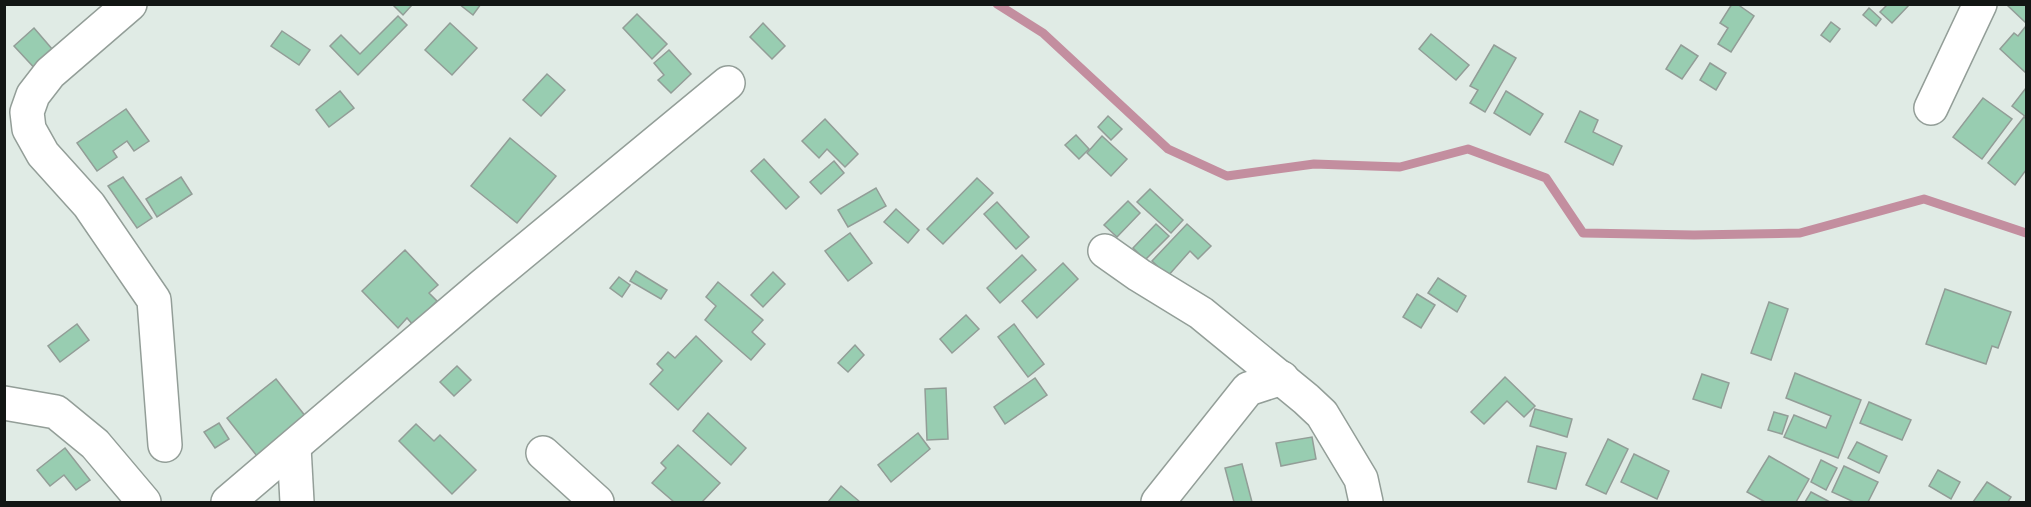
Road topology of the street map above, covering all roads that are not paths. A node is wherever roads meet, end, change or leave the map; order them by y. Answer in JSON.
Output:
{"nodes":[{"id":1,"x":130,"y":4,"type":"edge"},
{"id":2,"x":1980,"y":4,"type":"edge"},
{"id":3,"x":728,"y":83,"type":"dead end"},
{"id":4,"x":1931,"y":108,"type":"dead end"},
{"id":5,"x":12,"y":122,"type":"edge"},
{"id":6,"x":1106,"y":251,"type":"dead end"},
{"id":7,"x":1281,"y":378,"type":"junction"},
{"id":8,"x":4,"y":403,"type":"edge"},
{"id":9,"x":165,"y":445,"type":"dead end"},
{"id":10,"x":294,"y":447,"type":"junction"},
{"id":11,"x":543,"y":453,"type":"dead end"},
{"id":12,"x":144,"y":502,"type":"edge"},
{"id":13,"x":228,"y":502,"type":"edge"},
{"id":14,"x":297,"y":502,"type":"edge"},
{"id":15,"x":597,"y":502,"type":"edge"},
{"id":16,"x":1158,"y":502,"type":"edge"},
{"id":17,"x":1366,"y":502,"type":"edge"}],
"edges":[{"from":1,"to":5,"type":"street"},
{"from":2,"to":4,"type":"street"},
{"from":3,"to":10,"type":"street"},
{"from":5,"to":9,"type":"street"},
{"from":6,"to":7,"type":"street"},
{"from":7,"to":16,"type":"street"},
{"from":7,"to":17,"type":"street"},
{"from":8,"to":12,"type":"street"},
{"from":10,"to":13,"type":"street"},
{"from":10,"to":14,"type":"street"},
{"from":11,"to":15,"type":"street"}]}
